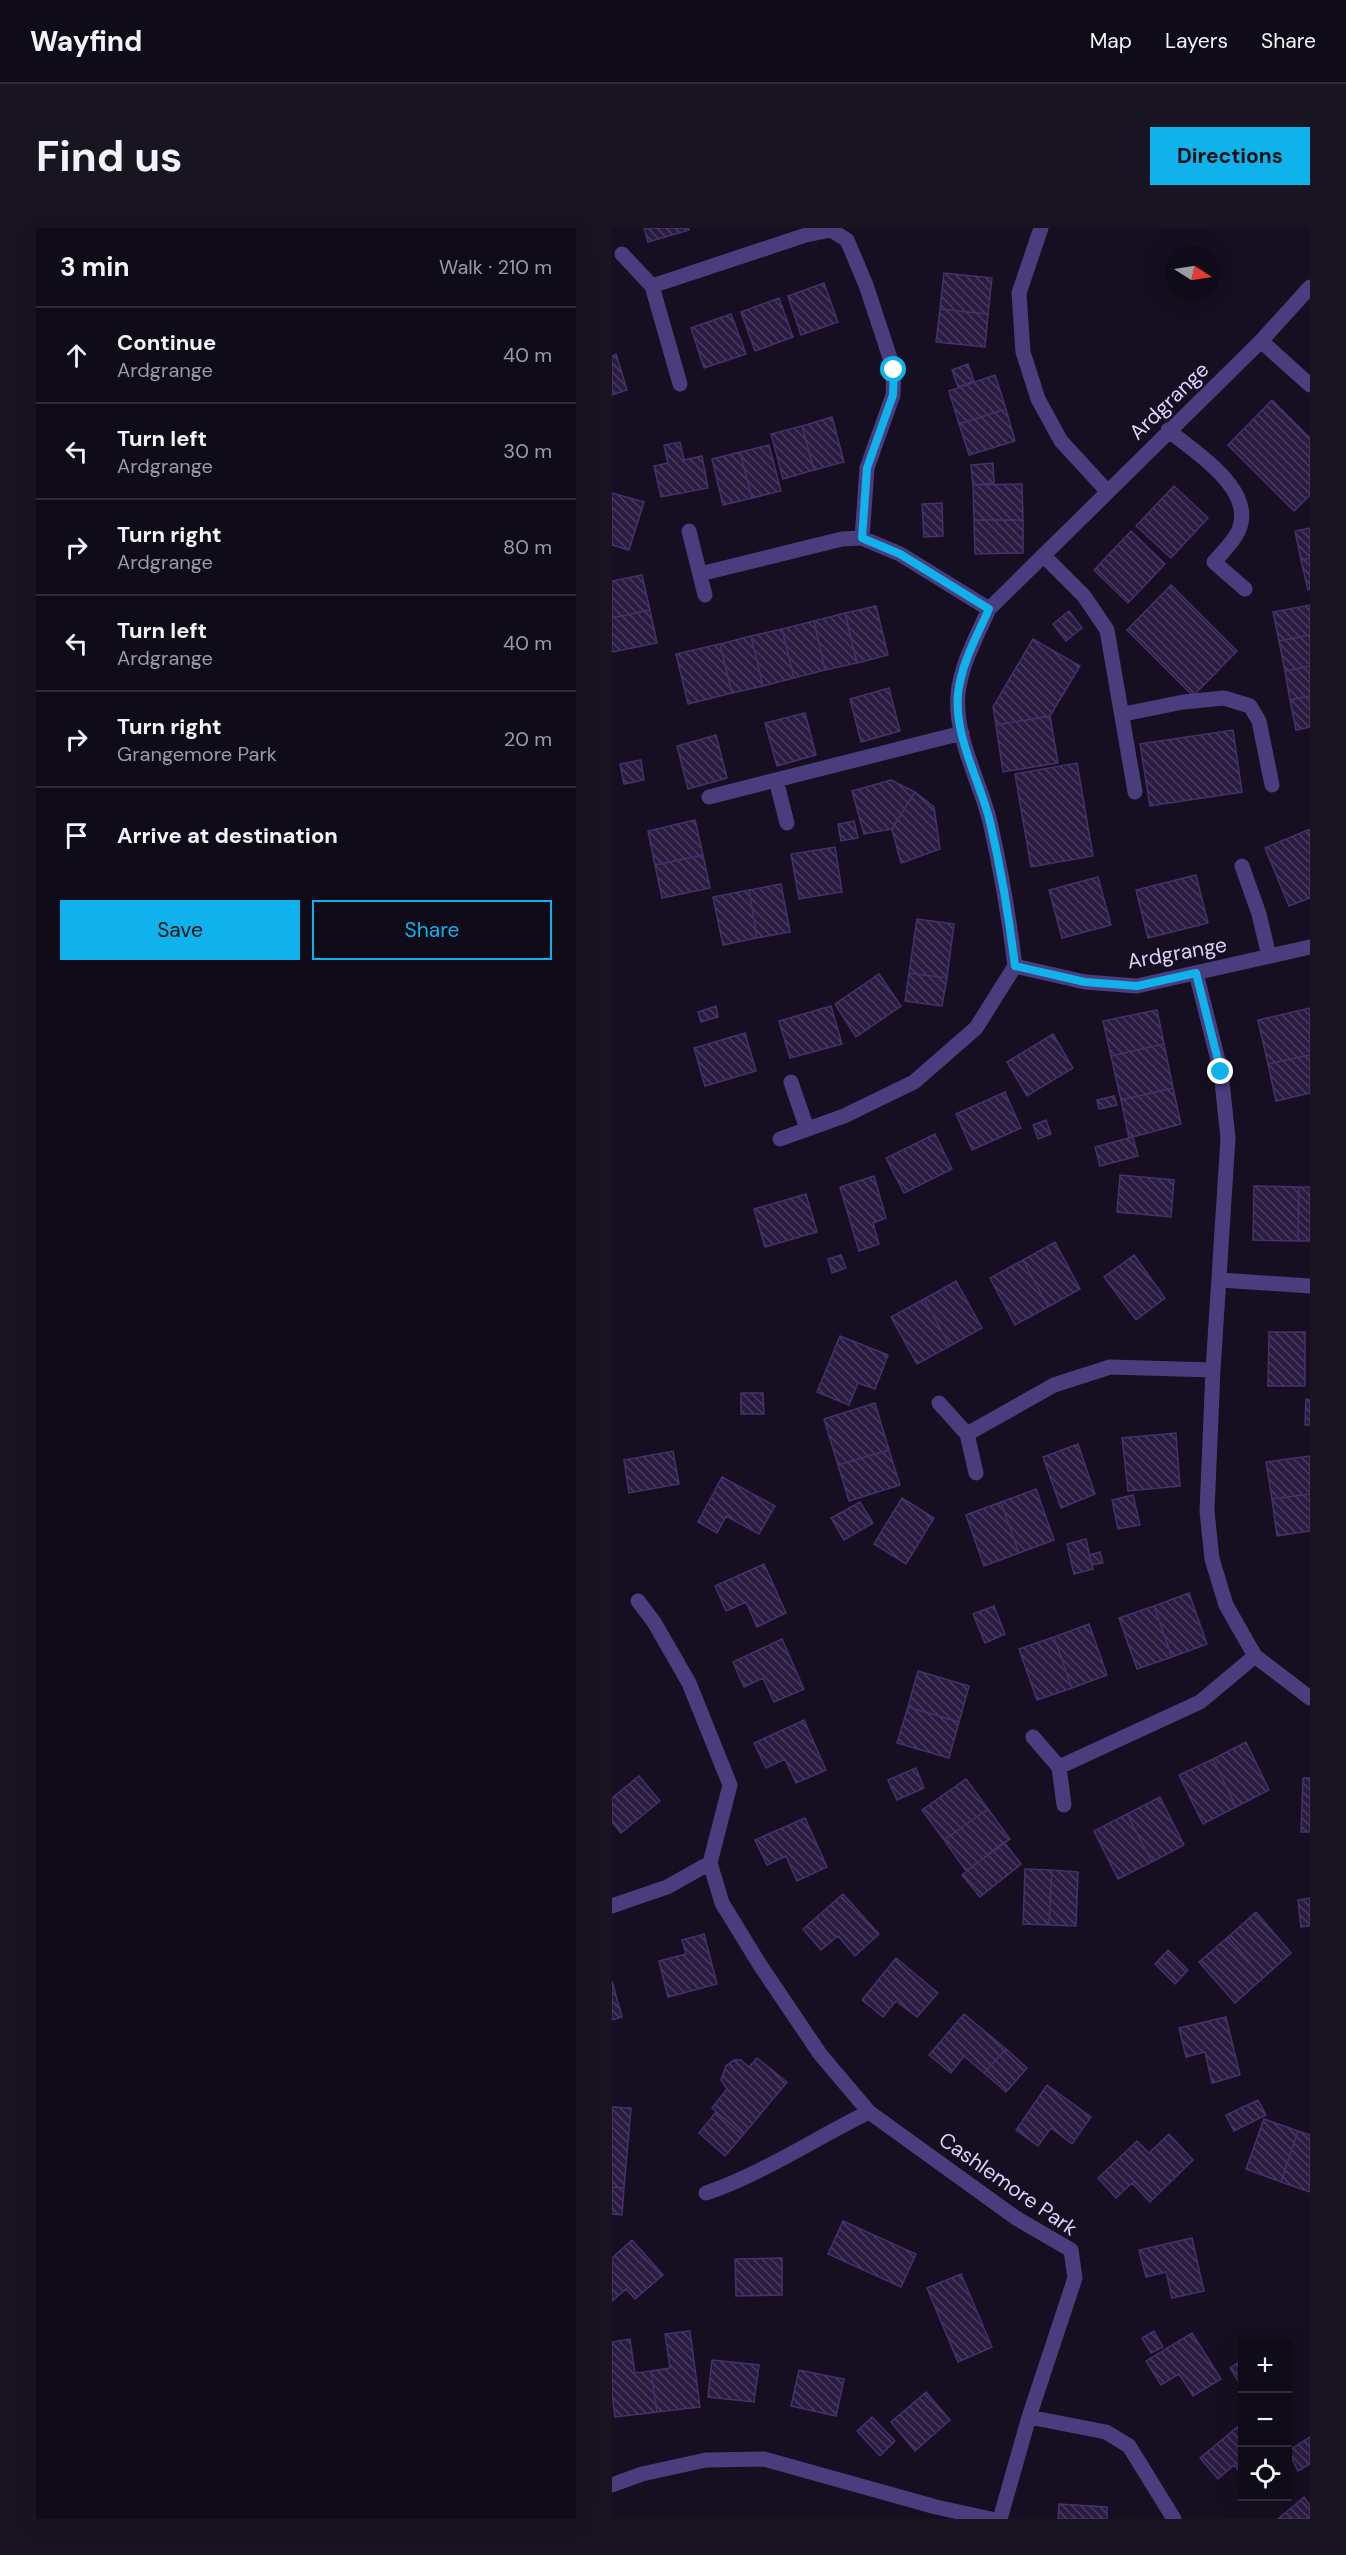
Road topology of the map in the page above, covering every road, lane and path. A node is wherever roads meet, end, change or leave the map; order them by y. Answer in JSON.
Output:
{"nodes":[{"id":1,"x":1041,"y":228,"type":"edge"},
{"id":2,"x":622,"y":254,"type":"dead end"},
{"id":3,"x":652,"y":286,"type":"junction"},
{"id":4,"x":1310,"y":287,"type":"edge"},
{"id":5,"x":1261,"y":341,"type":"junction"},
{"id":6,"x":680,"y":384,"type":"dead end"},
{"id":7,"x":1310,"y":385,"type":"edge"},
{"id":8,"x":1168,"y":430,"type":"junction"},
{"id":9,"x":1107,"y":491,"type":"junction"},
{"id":10,"x":689,"y":531,"type":"dead end"},
{"id":11,"x":862,"y":538,"type":"junction"},
{"id":12,"x":1044,"y":556,"type":"junction"},
{"id":13,"x":700,"y":574,"type":"junction"},
{"id":14,"x":1245,"y":589,"type":"dead end"},
{"id":15,"x":705,"y":595,"type":"dead end"},
{"id":16,"x":989,"y":609,"type":"junction"},
{"id":17,"x":1124,"y":714,"type":"junction"},
{"id":18,"x":962,"y":733,"type":"junction"},
{"id":19,"x":776,"y":780,"type":"junction"},
{"id":20,"x":1272,"y":785,"type":"dead end"},
{"id":21,"x":1136,"y":792,"type":"dead end"},
{"id":22,"x":710,"y":797,"type":"dead end"},
{"id":23,"x":787,"y":823,"type":"dead end"},
{"id":24,"x":1242,"y":866,"type":"dead end"},
{"id":25,"x":1310,"y":947,"type":"edge"},
{"id":26,"x":1269,"y":956,"type":"junction"},
{"id":27,"x":1015,"y":966,"type":"junction"},
{"id":28,"x":1196,"y":973,"type":"junction"},
{"id":29,"x":791,"y":1082,"type":"dead end"},
{"id":30,"x":807,"y":1129,"type":"junction"},
{"id":31,"x":780,"y":1139,"type":"dead end"},
{"id":32,"x":1220,"y":1280,"type":"junction"},
{"id":33,"x":1310,"y":1286,"type":"edge"},
{"id":34,"x":1213,"y":1370,"type":"junction"},
{"id":35,"x":939,"y":1403,"type":"dead end"},
{"id":36,"x":967,"y":1434,"type":"junction"},
{"id":37,"x":976,"y":1473,"type":"dead end"},
{"id":38,"x":638,"y":1601,"type":"dead end"},
{"id":39,"x":1255,"y":1656,"type":"junction"},
{"id":40,"x":1310,"y":1698,"type":"edge"},
{"id":41,"x":1033,"y":1737,"type":"dead end"},
{"id":42,"x":1059,"y":1767,"type":"junction"},
{"id":43,"x":1064,"y":1805,"type":"dead end"},
{"id":44,"x":710,"y":1863,"type":"junction"},
{"id":45,"x":612,"y":1906,"type":"edge"},
{"id":46,"x":869,"y":2112,"type":"junction"},
{"id":47,"x":706,"y":2193,"type":"dead end"},
{"id":48,"x":1029,"y":2417,"type":"junction"},
{"id":49,"x":612,"y":2485,"type":"edge"},
{"id":50,"x":992,"y":2519,"type":"edge"},
{"id":51,"x":1000,"y":2519,"type":"edge"},
{"id":52,"x":1174,"y":2519,"type":"edge"}],
"edges":[{"from":1,"to":9,"type":"street"},
{"from":2,"to":3,"type":"street"},
{"from":3,"to":6,"type":"street"},
{"from":3,"to":11,"type":"street"},
{"from":4,"to":5,"type":"street","name":"Ardgrange"},
{"from":5,"to":7,"type":"street"},
{"from":5,"to":8,"type":"street","name":"Ardgrange"},
{"from":8,"to":9,"type":"street","name":"Ardgrange"},
{"from":8,"to":14,"type":"street"},
{"from":9,"to":12,"type":"street","name":"Ardgrange"},
{"from":10,"to":13,"type":"street"},
{"from":11,"to":13,"type":"street"},
{"from":11,"to":16,"type":"street"},
{"from":12,"to":16,"type":"street","name":"Ardgrange"},
{"from":12,"to":17,"type":"street"},
{"from":13,"to":15,"type":"street"},
{"from":16,"to":18,"type":"street","name":"Ardgrange"},
{"from":17,"to":20,"type":"street"},
{"from":17,"to":21,"type":"street"},
{"from":18,"to":19,"type":"street"},
{"from":18,"to":27,"type":"street","name":"Ardgrange"},
{"from":19,"to":22,"type":"street"},
{"from":19,"to":23,"type":"street"},
{"from":24,"to":26,"type":"street"},
{"from":25,"to":26,"type":"street","name":"Ardgrange"},
{"from":26,"to":28,"type":"street","name":"Ardgrange"},
{"from":27,"to":28,"type":"street","name":"Ardgrange"},
{"from":27,"to":30,"type":"street"},
{"from":28,"to":32,"type":"street"},
{"from":29,"to":30,"type":"street"},
{"from":30,"to":31,"type":"street"},
{"from":32,"to":33,"type":"street"},
{"from":32,"to":34,"type":"street"},
{"from":34,"to":36,"type":"street"},
{"from":34,"to":39,"type":"street"},
{"from":35,"to":36,"type":"street"},
{"from":36,"to":37,"type":"street"},
{"from":38,"to":44,"type":"street"},
{"from":39,"to":40,"type":"street"},
{"from":39,"to":42,"type":"street"},
{"from":41,"to":42,"type":"street"},
{"from":42,"to":43,"type":"street"},
{"from":44,"to":45,"type":"street"},
{"from":44,"to":46,"type":"street","name":"Cashlemore Park"},
{"from":46,"to":47,"type":"street"},
{"from":46,"to":48,"type":"street","name":"Cashlemore Park"},
{"from":48,"to":51,"type":"street","name":"Cashlemore Park"},
{"from":48,"to":52,"type":"street"},
{"from":49,"to":50,"type":"street"}]}
